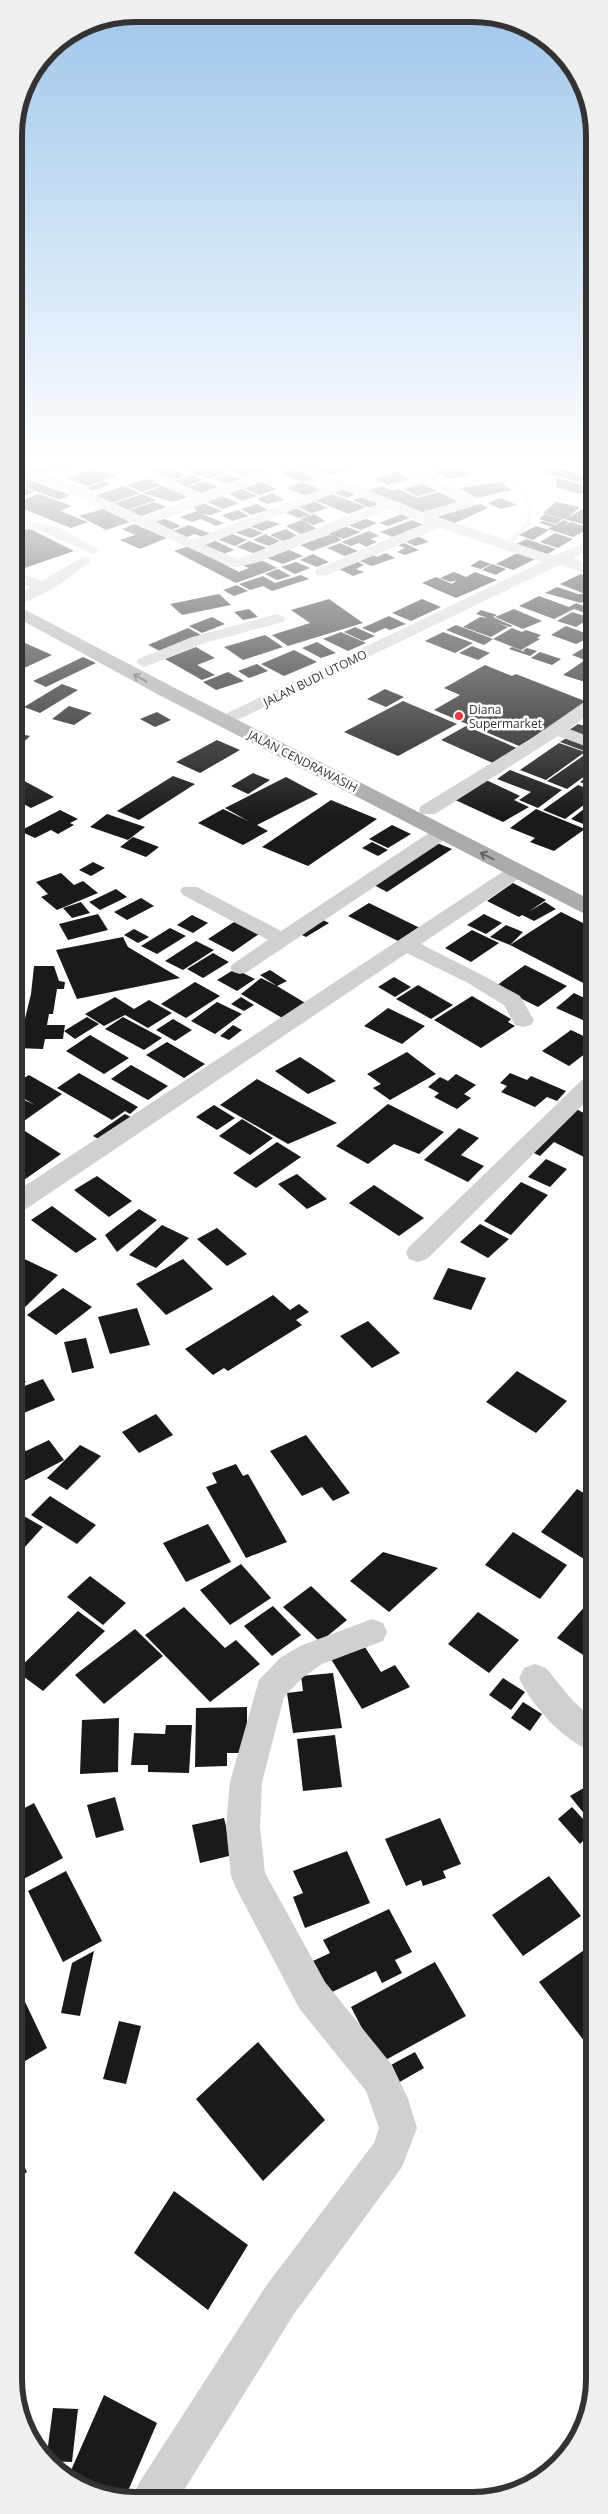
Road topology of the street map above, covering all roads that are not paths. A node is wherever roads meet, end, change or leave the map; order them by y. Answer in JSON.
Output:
{"nodes":[{"id":1,"x":27,"y":580,"type":"edge"},
{"id":2,"x":53,"y":580,"type":"edge"},
{"id":3,"x":516,"y":580,"type":"edge"},
{"id":4,"x":43,"y":587,"type":"junction"},
{"id":5,"x":23,"y":597,"type":"edge"},
{"id":6,"x":23,"y":604,"type":"edge"},
{"id":7,"x":23,"y":605,"type":"edge"},
{"id":8,"x":277,"y":619,"type":"dead end"},
{"id":9,"x":144,"y":662,"type":"junction"},
{"id":10,"x":586,"y":709,"type":"edge"},
{"id":11,"x":232,"y":718,"type":"junction"},
{"id":12,"x":557,"y":730,"type":"junction"},
{"id":13,"x":586,"y":741,"type":"edge"},
{"id":14,"x":428,"y":810,"type":"junction"},
{"id":15,"x":442,"y":833,"type":"junction"},
{"id":16,"x":517,"y":871,"type":"junction"},
{"id":17,"x":190,"y":891,"type":"dead end"},
{"id":18,"x":586,"y":892,"type":"edge"},
{"id":19,"x":586,"y":905,"type":"edge"},
{"id":20,"x":282,"y":940,"type":"junction"},
{"id":21,"x":406,"y":945,"type":"junction"},
{"id":22,"x":240,"y":968,"type":"dead end"},
{"id":23,"x":523,"y":1020,"type":"dead end"},
{"id":24,"x":586,"y":1090,"type":"edge"},
{"id":25,"x":23,"y":1199,"type":"edge"},
{"id":26,"x":418,"y":1253,"type":"dead end"},
{"id":27,"x":372,"y":1632,"type":"dead end"},
{"id":28,"x":535,"y":1678,"type":"dead end"},
{"id":29,"x":585,"y":1732,"type":"edge"},
{"id":30,"x":158,"y":2492,"type":"edge"}],
"edges":[{"from":1,"to":4,"type":"street"},
{"from":2,"to":4,"type":"street"},
{"from":3,"to":11,"type":"street","name":"JALAN BUDI UTOMO"},
{"from":4,"to":5,"type":"street"},
{"from":6,"to":9,"type":"main road","name":"JALAN CENDRAWASIH"},
{"from":11,"to":7,"type":"main road","name":"JALAN CENDRAWASIH","one_way":true},
{"from":8,"to":9,"type":"street"},
{"from":9,"to":11,"type":"main road","name":"JALAN CENDRAWASIH"},
{"from":10,"to":12,"type":"street"},
{"from":11,"to":14,"type":"main road","name":"JALAN CENDRAWASIH"},
{"from":11,"to":15,"type":"main road","name":"JALAN CENDRAWASIH"},
{"from":12,"to":13,"type":"street"},
{"from":12,"to":14,"type":"street"},
{"from":14,"to":18,"type":"main road","name":"JALAN CENDRAWASIH"},
{"from":16,"to":15,"type":"main road","name":"JALAN CENDRAWASIH","one_way":true},
{"from":15,"to":20,"type":"street"},
{"from":16,"to":19,"type":"main road","name":"JALAN CENDRAWASIH"},
{"from":16,"to":21,"type":"street"},
{"from":17,"to":20,"type":"street"},
{"from":20,"to":22,"type":"street"},
{"from":21,"to":23,"type":"street"},
{"from":21,"to":25,"type":"street"},
{"from":24,"to":26,"type":"street"},
{"from":27,"to":30,"type":"street"},
{"from":28,"to":29,"type":"street"}]}
